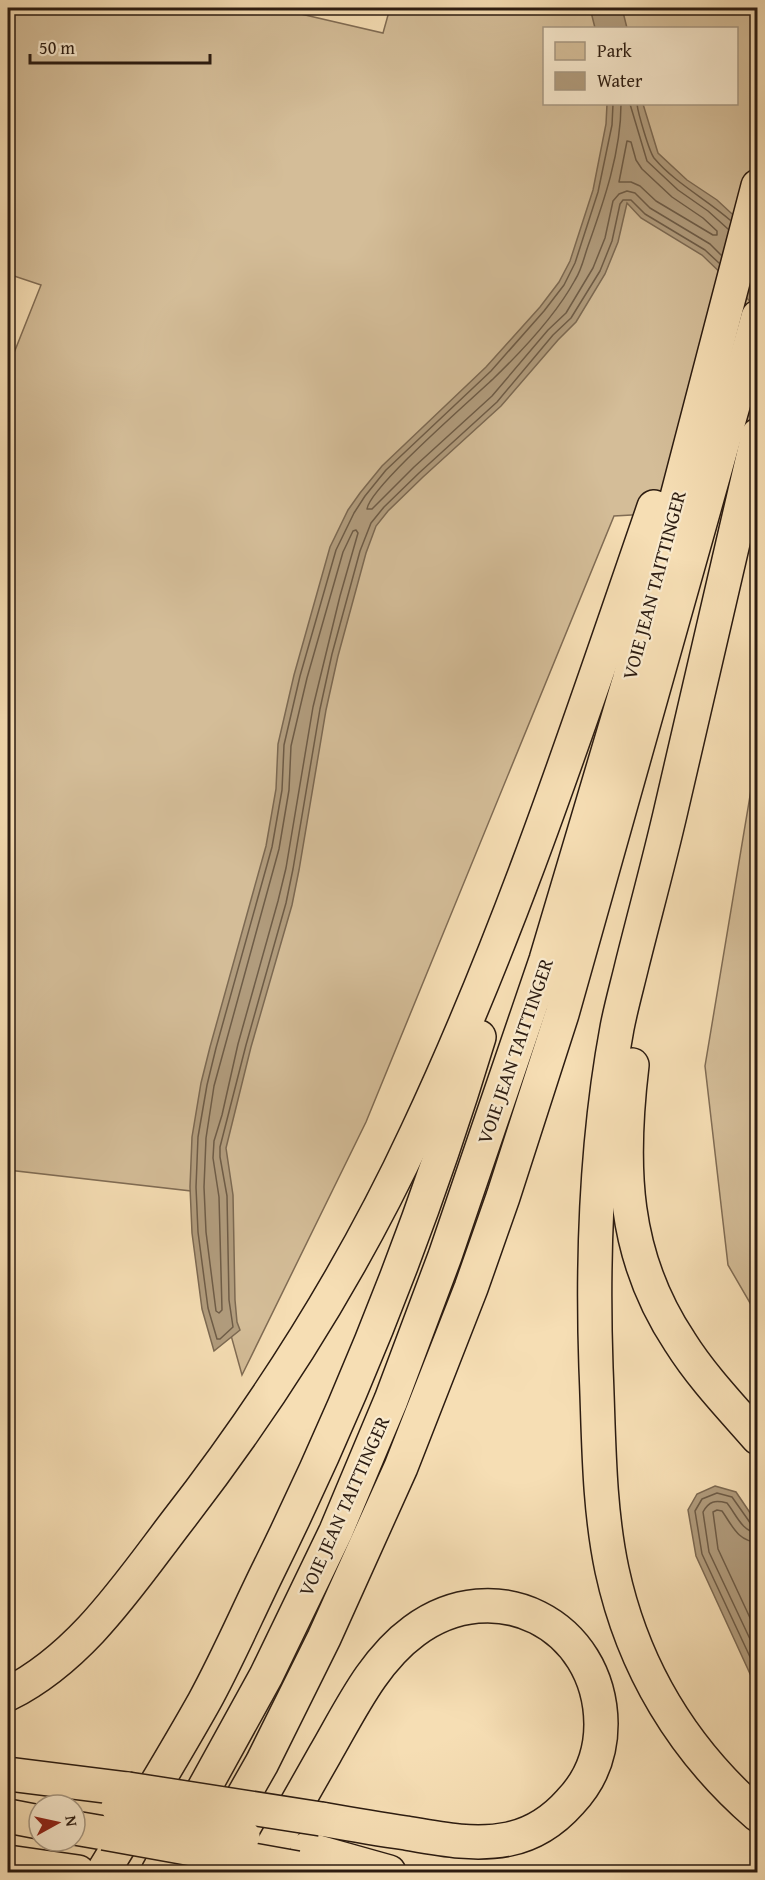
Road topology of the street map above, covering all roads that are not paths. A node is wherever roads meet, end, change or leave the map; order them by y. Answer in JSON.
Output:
{"nodes":[{"id":1,"x":758,"y":186,"type":"edge"},
{"id":2,"x":730,"y":288,"type":"junction"},
{"id":3,"x":758,"y":316,"type":"edge"},
{"id":4,"x":758,"y":435,"type":"edge"},
{"id":5,"x":549,"y":809,"type":"junction"},
{"id":6,"x":669,"y":820,"type":"junction"},
{"id":7,"x":758,"y":1438,"type":"edge"},
{"id":8,"x":8,"y":1694,"type":"edge"},
{"id":9,"x":8,"y":1774,"type":"edge"},
{"id":10,"x":8,"y":1787,"type":"edge"},
{"id":11,"x":106,"y":1814,"type":"edge"},
{"id":12,"x":758,"y":1815,"type":"edge"},
{"id":13,"x":8,"y":1816,"type":"edge"},
{"id":14,"x":27,"y":1820,"type":"edge"},
{"id":15,"x":8,"y":1862,"type":"edge"},
{"id":16,"x":310,"y":1863,"type":"edge"},
{"id":17,"x":78,"y":1872,"type":"edge"},
{"id":18,"x":103,"y":1872,"type":"edge"},
{"id":19,"x":158,"y":1872,"type":"edge"},
{"id":20,"x":200,"y":1872,"type":"edge"},
{"id":21,"x":258,"y":1872,"type":"edge"},
{"id":22,"x":390,"y":1872,"type":"edge"}],
"edges":[{"from":1,"to":2,"type":"highway","name":"VOIE JEAN TAITTINGER"},
{"from":2,"to":5,"type":"highway"},
{"from":2,"to":19,"type":"highway","name":"VOIE JEAN TAITTINGER"},
{"from":3,"to":20,"type":"highway","name":"VOIE JEAN TAITTINGER"},
{"from":4,"to":6,"type":"highway"},
{"from":5,"to":8,"type":"highway"},
{"from":5,"to":18,"type":"highway"},
{"from":6,"to":7,"type":"highway"},
{"from":6,"to":12,"type":"highway"},
{"from":9,"to":11,"type":"highway"},
{"from":10,"to":11,"type":"highway"},
{"from":11,"to":16,"type":"highway","bridge":true},
{"from":11,"to":21,"type":"highway","bridge":true},
{"from":13,"to":14,"type":"highway"},
{"from":15,"to":17,"type":"highway"},
{"from":16,"to":22,"type":"highway"}]}
